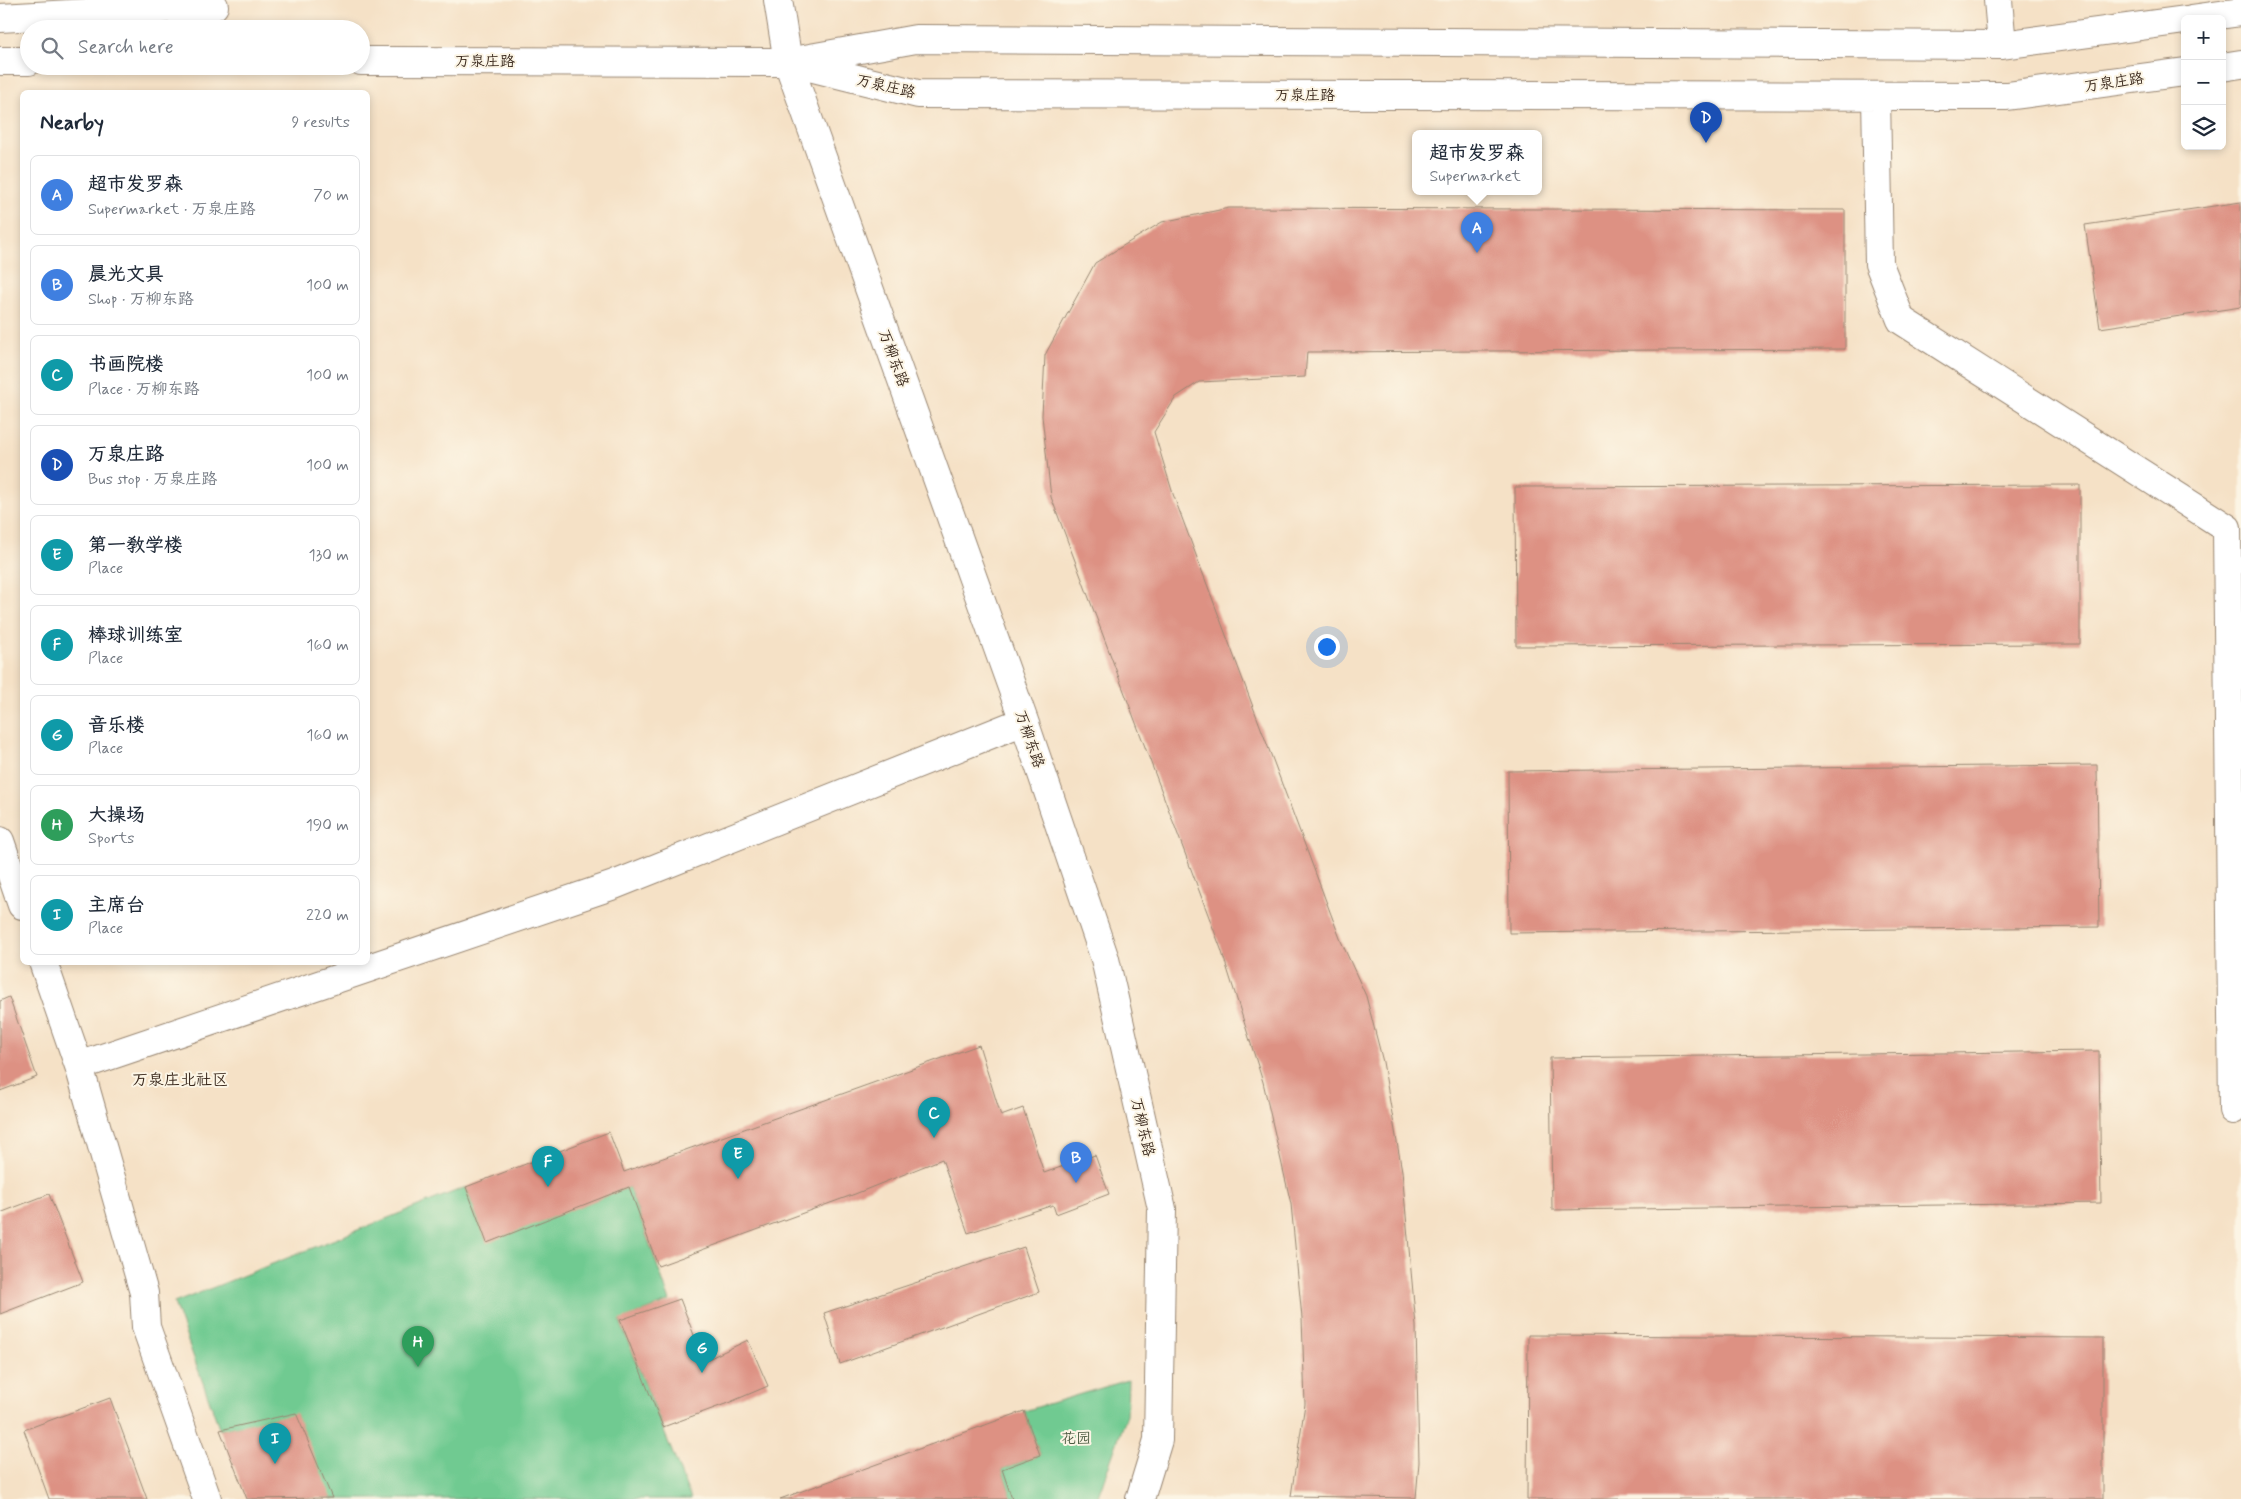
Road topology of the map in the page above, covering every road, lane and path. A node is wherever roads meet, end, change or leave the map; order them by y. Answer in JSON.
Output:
{"nodes":[{"id":1,"x":778,"y":0,"type":"edge"},
{"id":2,"x":1998,"y":0,"type":"edge"},
{"id":3,"x":214,"y":6,"type":"dead end"},
{"id":4,"x":2241,"y":12,"type":"edge"},
{"id":5,"x":2220,"y":15,"type":"edge"},
{"id":6,"x":0,"y":18,"type":"edge"},
{"id":7,"x":2181,"y":21,"type":"edge"},
{"id":8,"x":2002,"y":45,"type":"junction"},
{"id":9,"x":0,"y":61,"type":"edge"},
{"id":10,"x":20,"y":61,"type":"edge"},
{"id":11,"x":370,"y":61,"type":"edge"},
{"id":12,"x":788,"y":62,"type":"junction"},
{"id":13,"x":2241,"y":64,"type":"edge"},
{"id":14,"x":2226,"y":66,"type":"edge"},
{"id":15,"x":2181,"y":73,"type":"edge"},
{"id":16,"x":1876,"y":96,"type":"junction"},
{"id":17,"x":1024,"y":721,"type":"junction"},
{"id":18,"x":0,"y":841,"type":"edge"},
{"id":19,"x":20,"y":899,"type":"edge"},
{"id":20,"x":43,"y":965,"type":"edge"},
{"id":21,"x":79,"y":1066,"type":"junction"},
{"id":22,"x":2233,"y":1110,"type":"dead end"},
{"id":23,"x":207,"y":1499,"type":"edge"},
{"id":24,"x":1140,"y":1499,"type":"edge"}],
"edges":[{"from":1,"to":12,"type":"street","name":"万柳东路"},
{"from":2,"to":8,"type":"street"},
{"from":3,"to":6,"type":"street"},
{"from":4,"to":5,"type":"street"},
{"from":7,"to":8,"type":"street","name":"万泉庄路"},
{"from":8,"to":12,"type":"street","name":"万泉庄路"},
{"from":9,"to":10,"type":"street"},
{"from":11,"to":12,"type":"street","name":"万泉庄路"},
{"from":12,"to":16,"type":"street","name":"万泉庄路"},
{"from":12,"to":17,"type":"street","name":"万柳东路"},
{"from":13,"to":14,"type":"street"},
{"from":15,"to":16,"type":"street","name":"万泉庄路"},
{"from":16,"to":22,"type":"street"},
{"from":17,"to":21,"type":"street"},
{"from":17,"to":24,"type":"street","name":"万柳东路"},
{"from":18,"to":19,"type":"street"},
{"from":20,"to":21,"type":"street"},
{"from":21,"to":23,"type":"street"}]}
